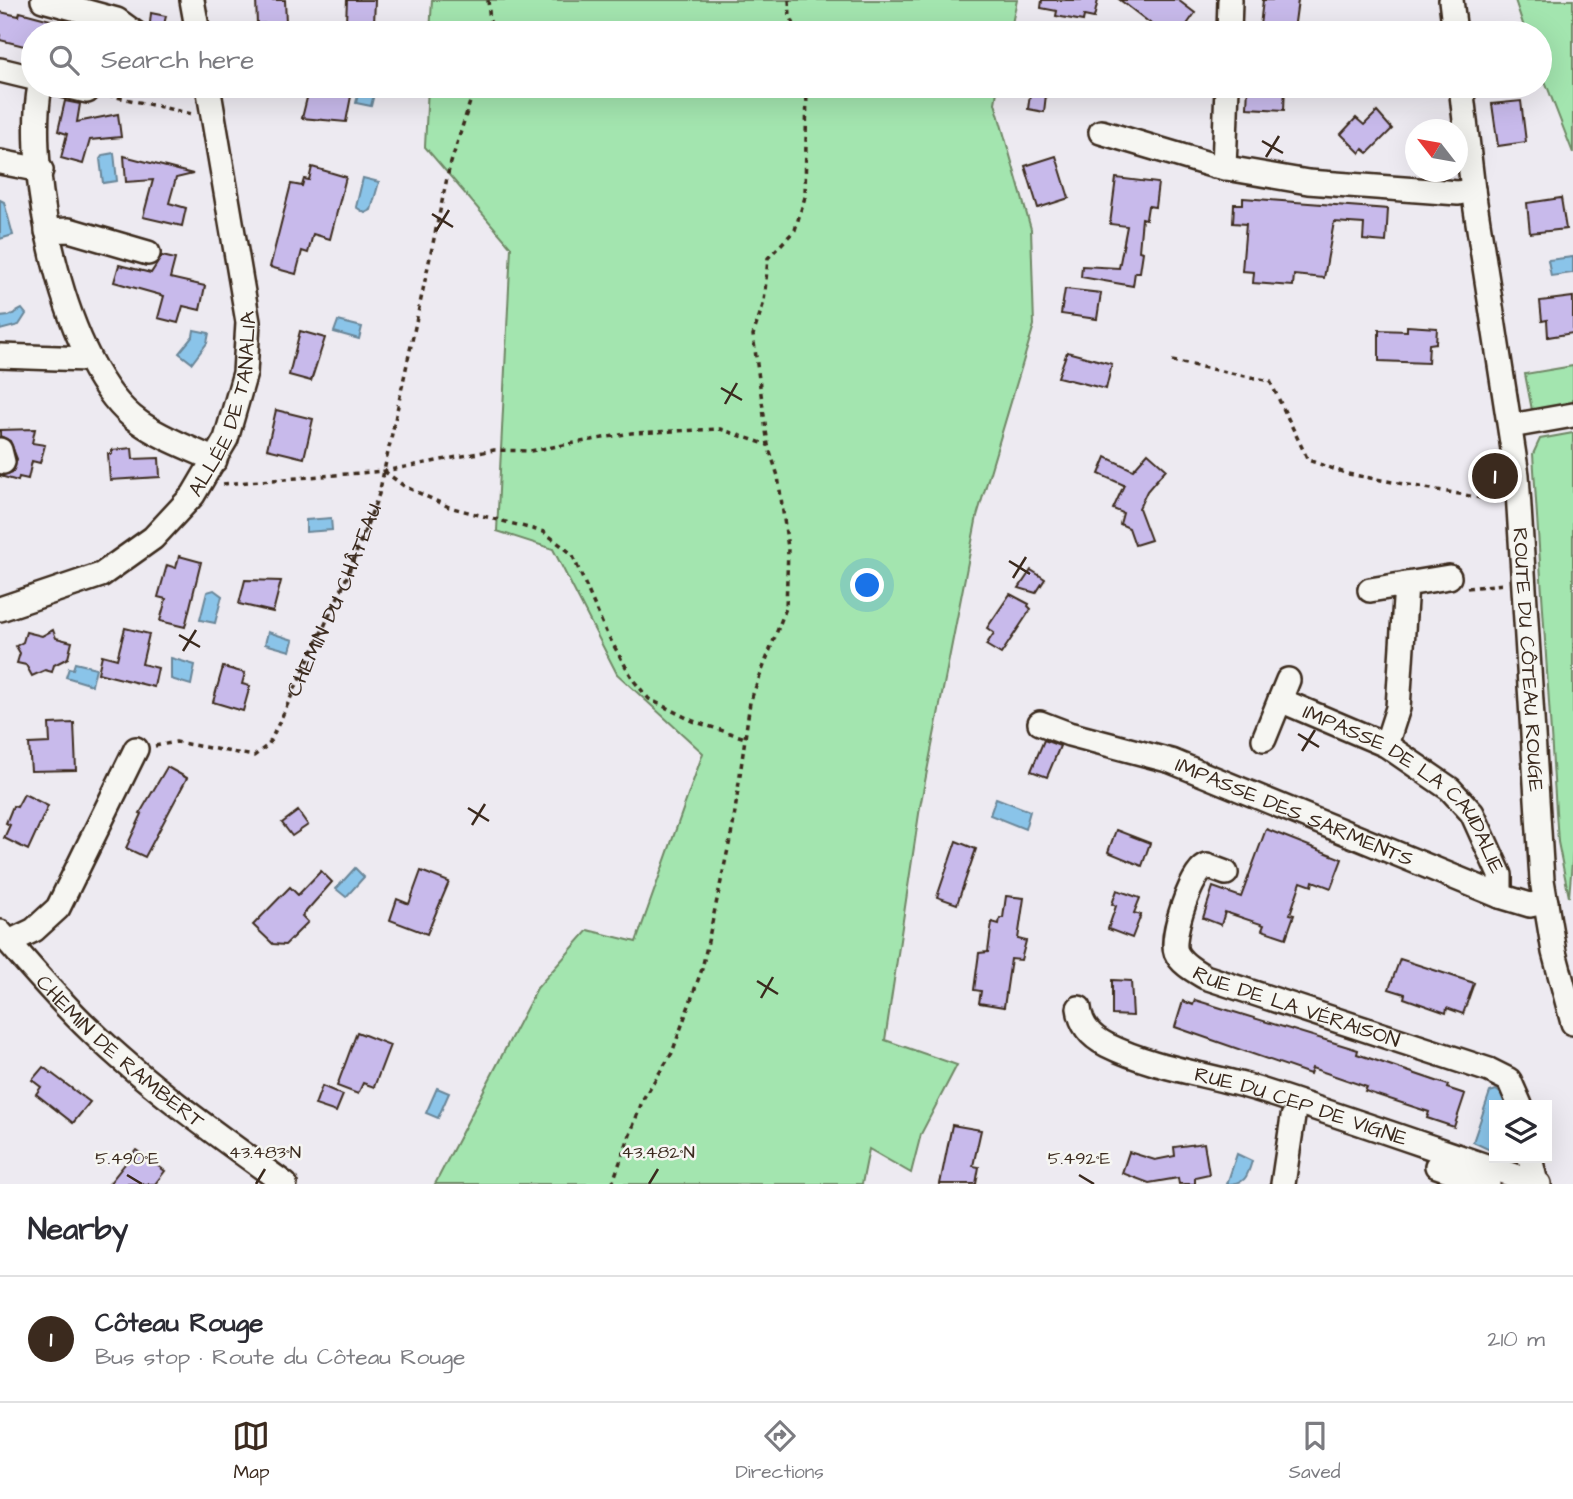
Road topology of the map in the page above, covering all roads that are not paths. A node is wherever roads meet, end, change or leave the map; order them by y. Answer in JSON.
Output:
{"nodes":[{"id":1,"x":192,"y":0,"type":"edge"},
{"id":2,"x":1230,"y":0,"type":"edge"},
{"id":3,"x":1451,"y":0,"type":"edge"},
{"id":4,"x":54,"y":1,"type":"edge"},
{"id":5,"x":118,"y":21,"type":"edge"},
{"id":6,"x":196,"y":21,"type":"edge"},
{"id":7,"x":1229,"y":21,"type":"edge"},
{"id":8,"x":1454,"y":21,"type":"edge"},
{"id":9,"x":0,"y":70,"type":"edge"},
{"id":10,"x":21,"y":75,"type":"edge"},
{"id":11,"x":39,"y":98,"type":"edge"},
{"id":12,"x":210,"y":98,"type":"edge"},
{"id":13,"x":1227,"y":98,"type":"edge"},
{"id":14,"x":1462,"y":98,"type":"edge"},
{"id":15,"x":1101,"y":132,"type":"dead end"},
{"id":16,"x":0,"y":162,"type":"edge"},
{"id":17,"x":1224,"y":168,"type":"junction"},
{"id":18,"x":41,"y":170,"type":"junction"},
{"id":19,"x":1473,"y":190,"type":"junction"},
{"id":20,"x":47,"y":231,"type":"junction"},
{"id":21,"x":148,"y":253,"type":"dead end"},
{"id":22,"x":0,"y":356,"type":"edge"},
{"id":23,"x":87,"y":359,"type":"junction"},
{"id":24,"x":1573,"y":415,"type":"edge"},
{"id":25,"x":1511,"y":426,"type":"junction"},
{"id":26,"x":210,"y":469,"type":"junction"},
{"id":27,"x":1449,"y":578,"type":"road end"},
{"id":28,"x":1406,"y":584,"type":"junction"},
{"id":29,"x":1370,"y":590,"type":"dead end"},
{"id":30,"x":0,"y":609,"type":"edge"},
{"id":31,"x":1040,"y":723,"type":"dead end"},
{"id":32,"x":1264,"y":739,"type":"dead end"},
{"id":33,"x":1386,"y":745,"type":"junction"},
{"id":34,"x":136,"y":749,"type":"road end"},
{"id":35,"x":1226,"y":873,"type":"dead end"},
{"id":36,"x":1500,"y":896,"type":"junction"},
{"id":37,"x":1546,"y":902,"type":"junction"},
{"id":38,"x":4,"y":937,"type":"edge"},
{"id":39,"x":1079,"y":1009,"type":"dead end"},
{"id":40,"x":1573,"y":1023,"type":"edge"},
{"id":41,"x":1205,"y":1078,"type":"junction"},
{"id":42,"x":1518,"y":1100,"type":"edge"},
{"id":43,"x":1293,"y":1117,"type":"junction"},
{"id":44,"x":1532,"y":1163,"type":"edge"},
{"id":45,"x":1459,"y":1179,"type":"edge"},
{"id":46,"x":285,"y":1184,"type":"edge"},
{"id":47,"x":1283,"y":1184,"type":"edge"},
{"id":48,"x":1488,"y":1184,"type":"edge"},
{"id":49,"x":1537,"y":1184,"type":"edge"}],
"edges":[{"from":1,"to":6,"type":"street"},
{"from":2,"to":7,"type":"street"},
{"from":3,"to":8,"type":"street"},
{"from":4,"to":5,"type":"street"},
{"from":9,"to":10,"type":"street"},
{"from":11,"to":18,"type":"street"},
{"from":12,"to":26,"type":"street","name":"ALLÉE DE TANALIA"},
{"from":13,"to":17,"type":"street"},
{"from":14,"to":19,"type":"street","name":"ROUTE DU CÔTEAU ROUGE"},
{"from":15,"to":17,"type":"street"},
{"from":16,"to":18,"type":"street"},
{"from":17,"to":19,"type":"street"},
{"from":18,"to":20,"type":"street"},
{"from":19,"to":25,"type":"street","name":"ROUTE DU CÔTEAU ROUGE"},
{"from":20,"to":21,"type":"street"},
{"from":20,"to":23,"type":"street"},
{"from":22,"to":23,"type":"street"},
{"from":23,"to":26,"type":"street"},
{"from":24,"to":25,"type":"street"},
{"from":25,"to":37,"type":"street","name":"ROUTE DU CÔTEAU ROUGE"},
{"from":26,"to":30,"type":"street","name":"ALLÉE DE TANALIA"},
{"from":27,"to":28,"type":"street"},
{"from":28,"to":29,"type":"street"},
{"from":28,"to":33,"type":"street"},
{"from":31,"to":36,"type":"street","name":"IMPASSE DES SARMENTS"},
{"from":32,"to":33,"type":"street","name":"IMPASSE DE LA CAUDALIE"},
{"from":33,"to":36,"type":"street","name":"IMPASSE DE LA CAUDALIE"},
{"from":34,"to":38,"type":"street"},
{"from":35,"to":42,"type":"street","name":"RUE DE LA VÉRAISON"},
{"from":36,"to":37,"type":"street","name":"IMPASSE DES SARMENTS"},
{"from":37,"to":40,"type":"street","name":"ROUTE DU CÔTEAU ROUGE"},
{"from":38,"to":46,"type":"street","name":"CHEMIN DE RAMBERT"},
{"from":39,"to":41,"type":"street","name":"RUE DU CEP DE VIGNE"},
{"from":41,"to":43,"type":"street"},
{"from":41,"to":49,"type":"street","name":"RUE DU CEP DE VIGNE"},
{"from":43,"to":45,"type":"street"},
{"from":43,"to":47,"type":"street"},
{"from":44,"to":49,"type":"street"},
{"from":45,"to":48,"type":"street"}]}
